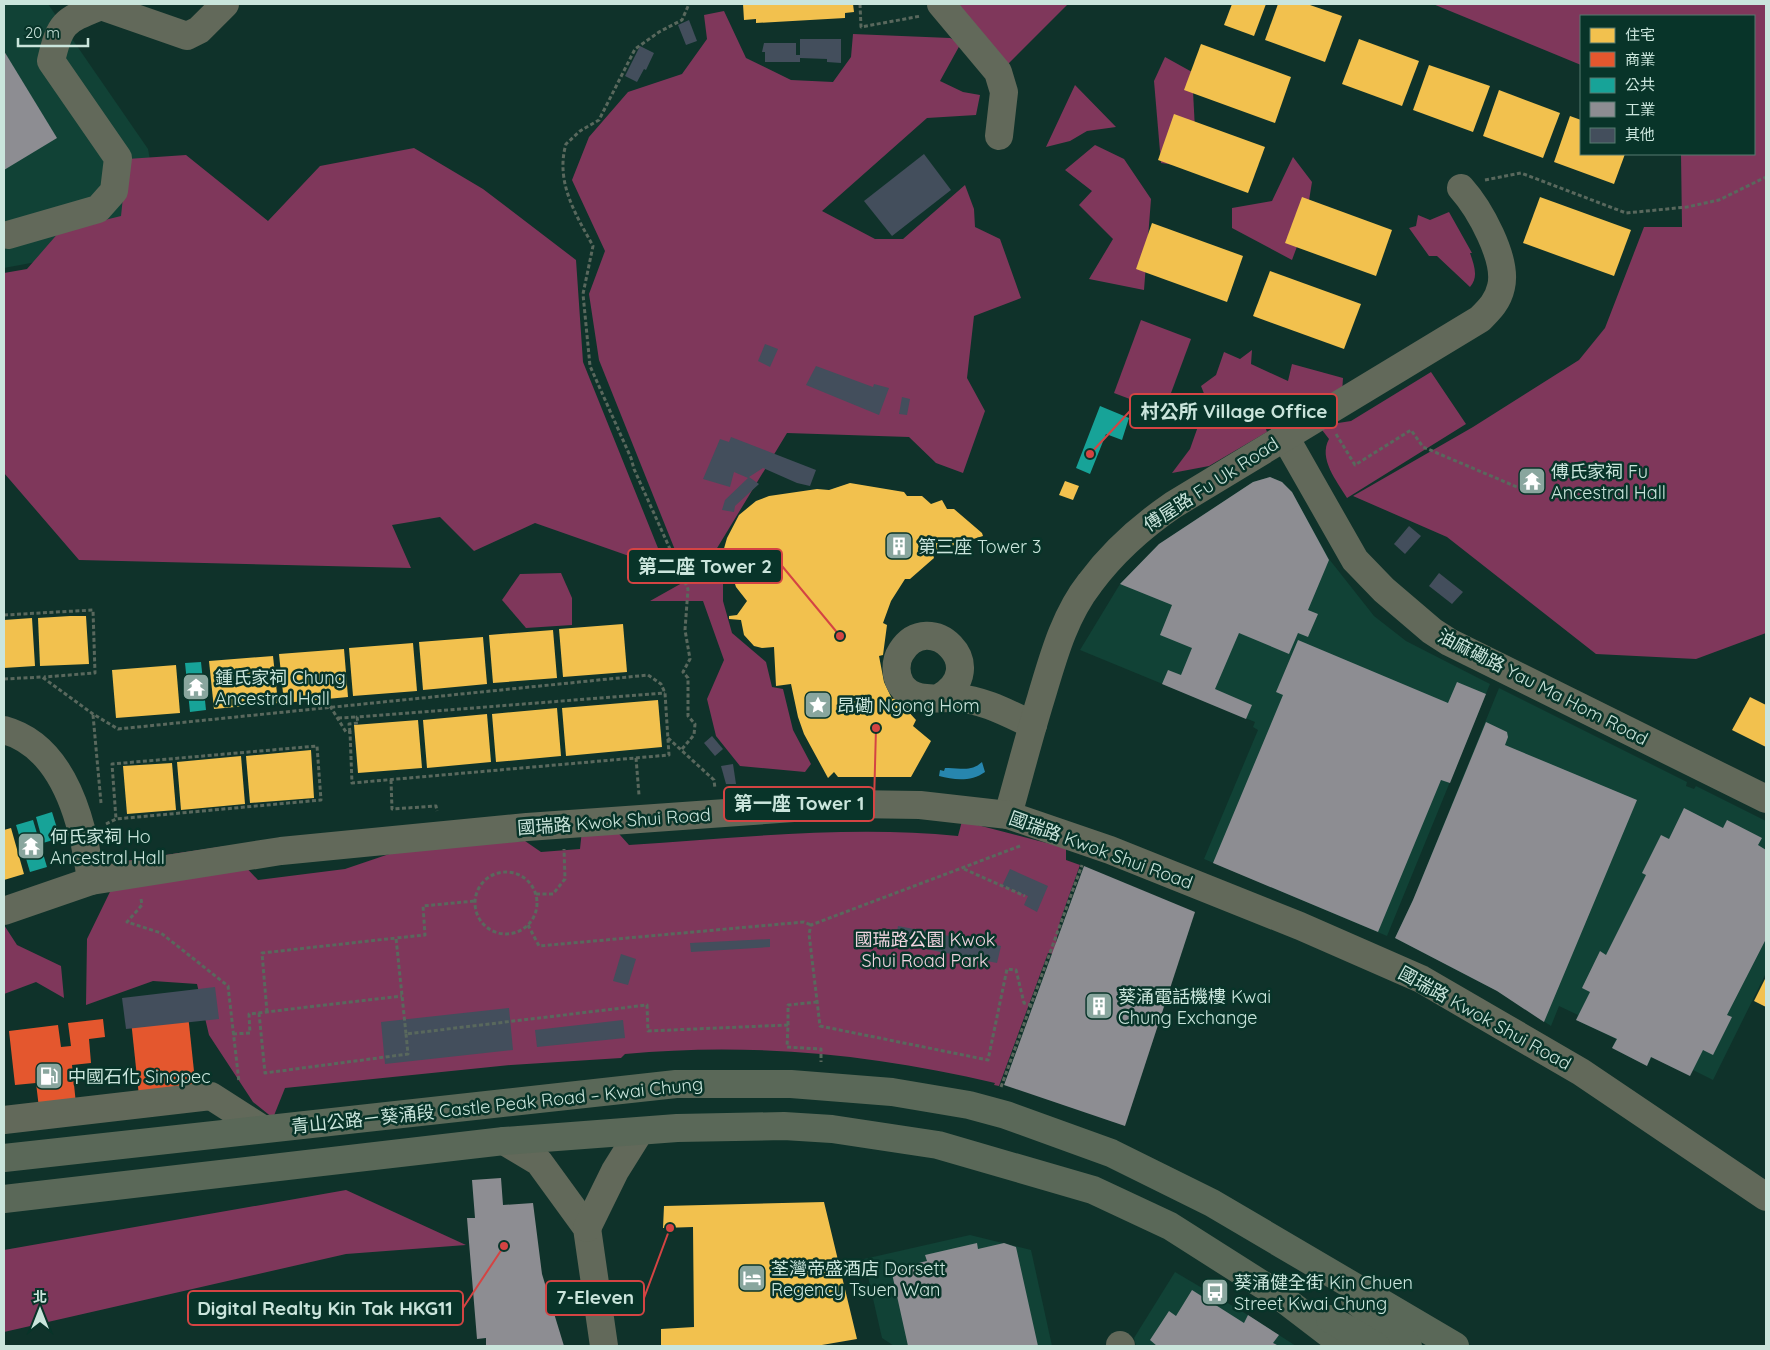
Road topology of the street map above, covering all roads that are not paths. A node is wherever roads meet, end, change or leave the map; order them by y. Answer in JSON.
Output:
{"nodes":[{"id":1,"x":225,"y":4,"type":"edge"},
{"id":2,"x":944,"y":7,"type":"edge"},
{"id":3,"x":999,"y":136,"type":"dead end"},
{"id":4,"x":1461,"y":188,"type":"road end"},
{"id":5,"x":8,"y":235,"type":"dead end"},
{"id":6,"x":1285,"y":437,"type":"junction"},
{"id":7,"x":959,"y":675,"type":"junction"},
{"id":8,"x":939,"y":698,"type":"junction"},
{"id":9,"x":984,"y":704,"type":"junction"},
{"id":10,"x":1033,"y":725,"type":"junction"},
{"id":11,"x":4,"y":730,"type":"edge"},
{"id":12,"x":1766,"y":799,"type":"edge"},
{"id":13,"x":1008,"y":815,"type":"junction"},
{"id":14,"x":90,"y":881,"type":"junction"},
{"id":15,"x":4,"y":911,"type":"edge"},
{"id":16,"x":4,"y":1120,"type":"edge"},
{"id":17,"x":261,"y":1128,"type":"junction"},
{"id":18,"x":640,"y":1131,"type":"junction"},
{"id":19,"x":504,"y":1141,"type":"junction"},
{"id":20,"x":4,"y":1158,"type":"edge"},
{"id":21,"x":1766,"y":1197,"type":"edge"},
{"id":22,"x":4,"y":1199,"type":"edge"},
{"id":23,"x":587,"y":1228,"type":"junction"},
{"id":24,"x":1314,"y":1264,"type":"junction"},
{"id":25,"x":1276,"y":1294,"type":"junction"},
{"id":26,"x":604,"y":1346,"type":"edge"},
{"id":27,"x":1345,"y":1346,"type":"edge"},
{"id":28,"x":1376,"y":1346,"type":"edge"},
{"id":29,"x":1408,"y":1346,"type":"edge"},
{"id":30,"x":1455,"y":1346,"type":"edge"}],
"edges":[{"from":1,"to":5,"type":"street"},
{"from":2,"to":3,"type":"street"},
{"from":4,"to":6,"type":"street","name":"傅屋路 Fu Uk Road"},
{"from":6,"to":10,"type":"street","name":"傅屋路 Fu Uk Road"},
{"from":6,"to":12,"type":"street","name":"油麻磡路 Yau Ma Hom Road"},
{"from":7,"to":8,"type":"street"},
{"from":7,"to":8,"type":"street"},
{"from":7,"to":9,"type":"street"},
{"from":8,"to":9,"type":"street"},
{"from":9,"to":10,"type":"street"},
{"from":10,"to":13,"type":"street","name":"傅屋路 Fu Uk Road"},
{"from":11,"to":14,"type":"street"},
{"from":13,"to":14,"type":"street","name":"國瑞路 Kwok Shui Road"},
{"from":13,"to":21,"type":"street","name":"國瑞路 Kwok Shui Road"},
{"from":14,"to":15,"type":"street","name":"國瑞路 Kwok Shui Road"},
{"from":16,"to":17,"type":"street"},
{"from":17,"to":20,"type":"main road","name":"青山公路－葵涌段 Castle Peak Road – Kwai Chung"},
{"from":17,"to":24,"type":"main road","name":"青山公路－葵涌段 Castle Peak Road – Kwai Chung"},
{"from":18,"to":19,"type":"main road","name":"青山公路－葵涌段 Castle Peak Road – Kwai Chung"},
{"from":18,"to":23,"type":"street"},
{"from":18,"to":25,"type":"main road","name":"青山公路－葵涌段 Castle Peak Road – Kwai Chung"},
{"from":19,"to":22,"type":"main road","name":"青山公路－葵涌段 Castle Peak Road – Kwai Chung"},
{"from":19,"to":23,"type":"street"},
{"from":23,"to":26,"type":"street"},
{"from":24,"to":29,"type":"main road","name":"青山公路－葵涌段 Castle Peak Road – Kwai Chung"},
{"from":24,"to":30,"type":"main road","name":"青山公路－葵涌段 Castle Peak Road – Kwai Chung"},
{"from":25,"to":27,"type":"main road","name":"青山公路－葵涌段 Castle Peak Road – Kwai Chung"},
{"from":25,"to":28,"type":"main road","name":"青山公路－葵涌段 Castle Peak Road – Kwai Chung"}]}
